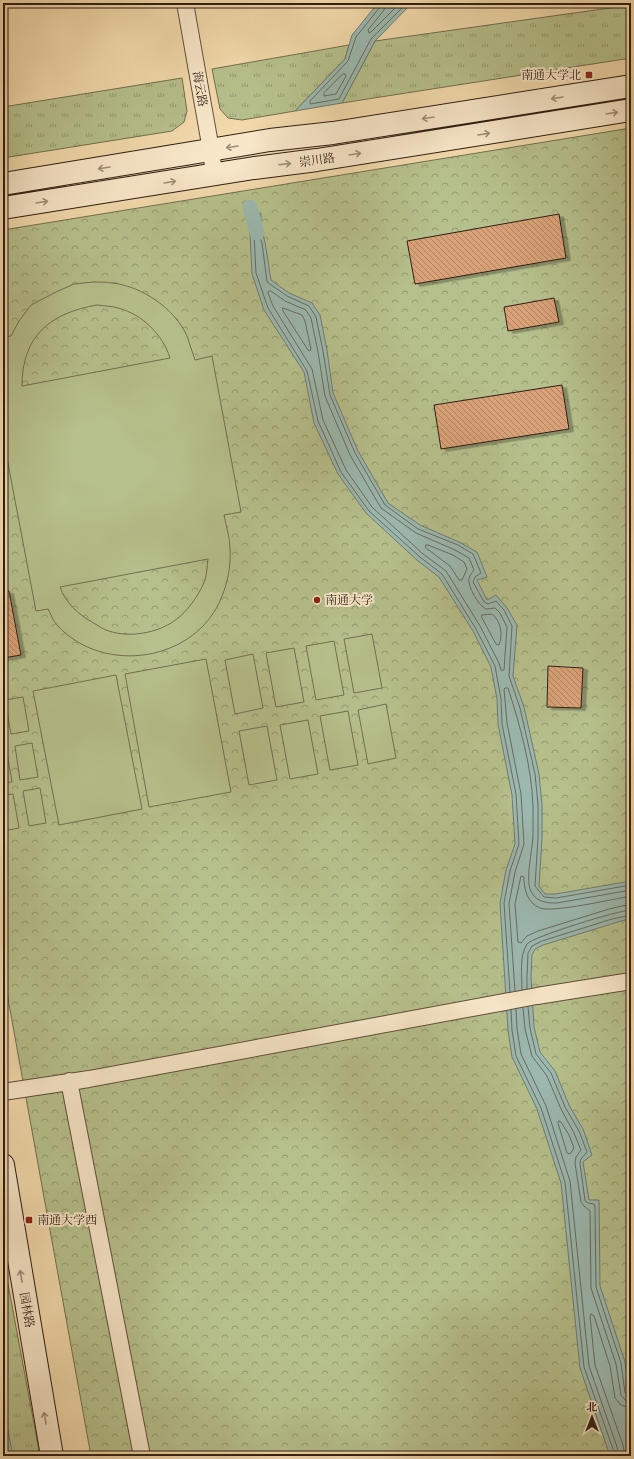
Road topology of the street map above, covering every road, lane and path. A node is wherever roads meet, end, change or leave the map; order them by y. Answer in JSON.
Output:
{"nodes":[{"id":1,"x":185,"y":3,"type":"edge"},
{"id":2,"x":631,"y":86,"type":"edge"},
{"id":3,"x":631,"y":110,"type":"edge"},
{"id":4,"x":211,"y":150,"type":"junction"},
{"id":5,"x":214,"y":175,"type":"junction"},
{"id":6,"x":3,"y":184,"type":"edge"},
{"id":7,"x":3,"y":208,"type":"edge"},
{"id":8,"x":631,"y":981,"type":"edge"},
{"id":9,"x":68,"y":1081,"type":"junction"},
{"id":10,"x":3,"y":1092,"type":"edge"},
{"id":11,"x":3,"y":1164,"type":"edge"},
{"id":12,"x":52,"y":1456,"type":"edge"},
{"id":13,"x":142,"y":1456,"type":"edge"}],
"edges":[{"from":1,"to":4,"type":"street","name":"海云路"},
{"from":2,"to":4,"type":"main road","name":"崇川路","one_way":true},
{"from":5,"to":3,"type":"main road","name":"崇川路","one_way":true},
{"from":4,"to":5,"type":"street","name":"海云路"},
{"from":4,"to":6,"type":"main road","name":"崇川路","one_way":true},
{"from":7,"to":5,"type":"main road","name":"崇川路","one_way":true},
{"from":8,"to":9,"type":"street"},
{"from":9,"to":10,"type":"street"},
{"from":9,"to":13,"type":"street"},
{"from":12,"to":11,"type":"main road","name":"园林路","one_way":true}]}
